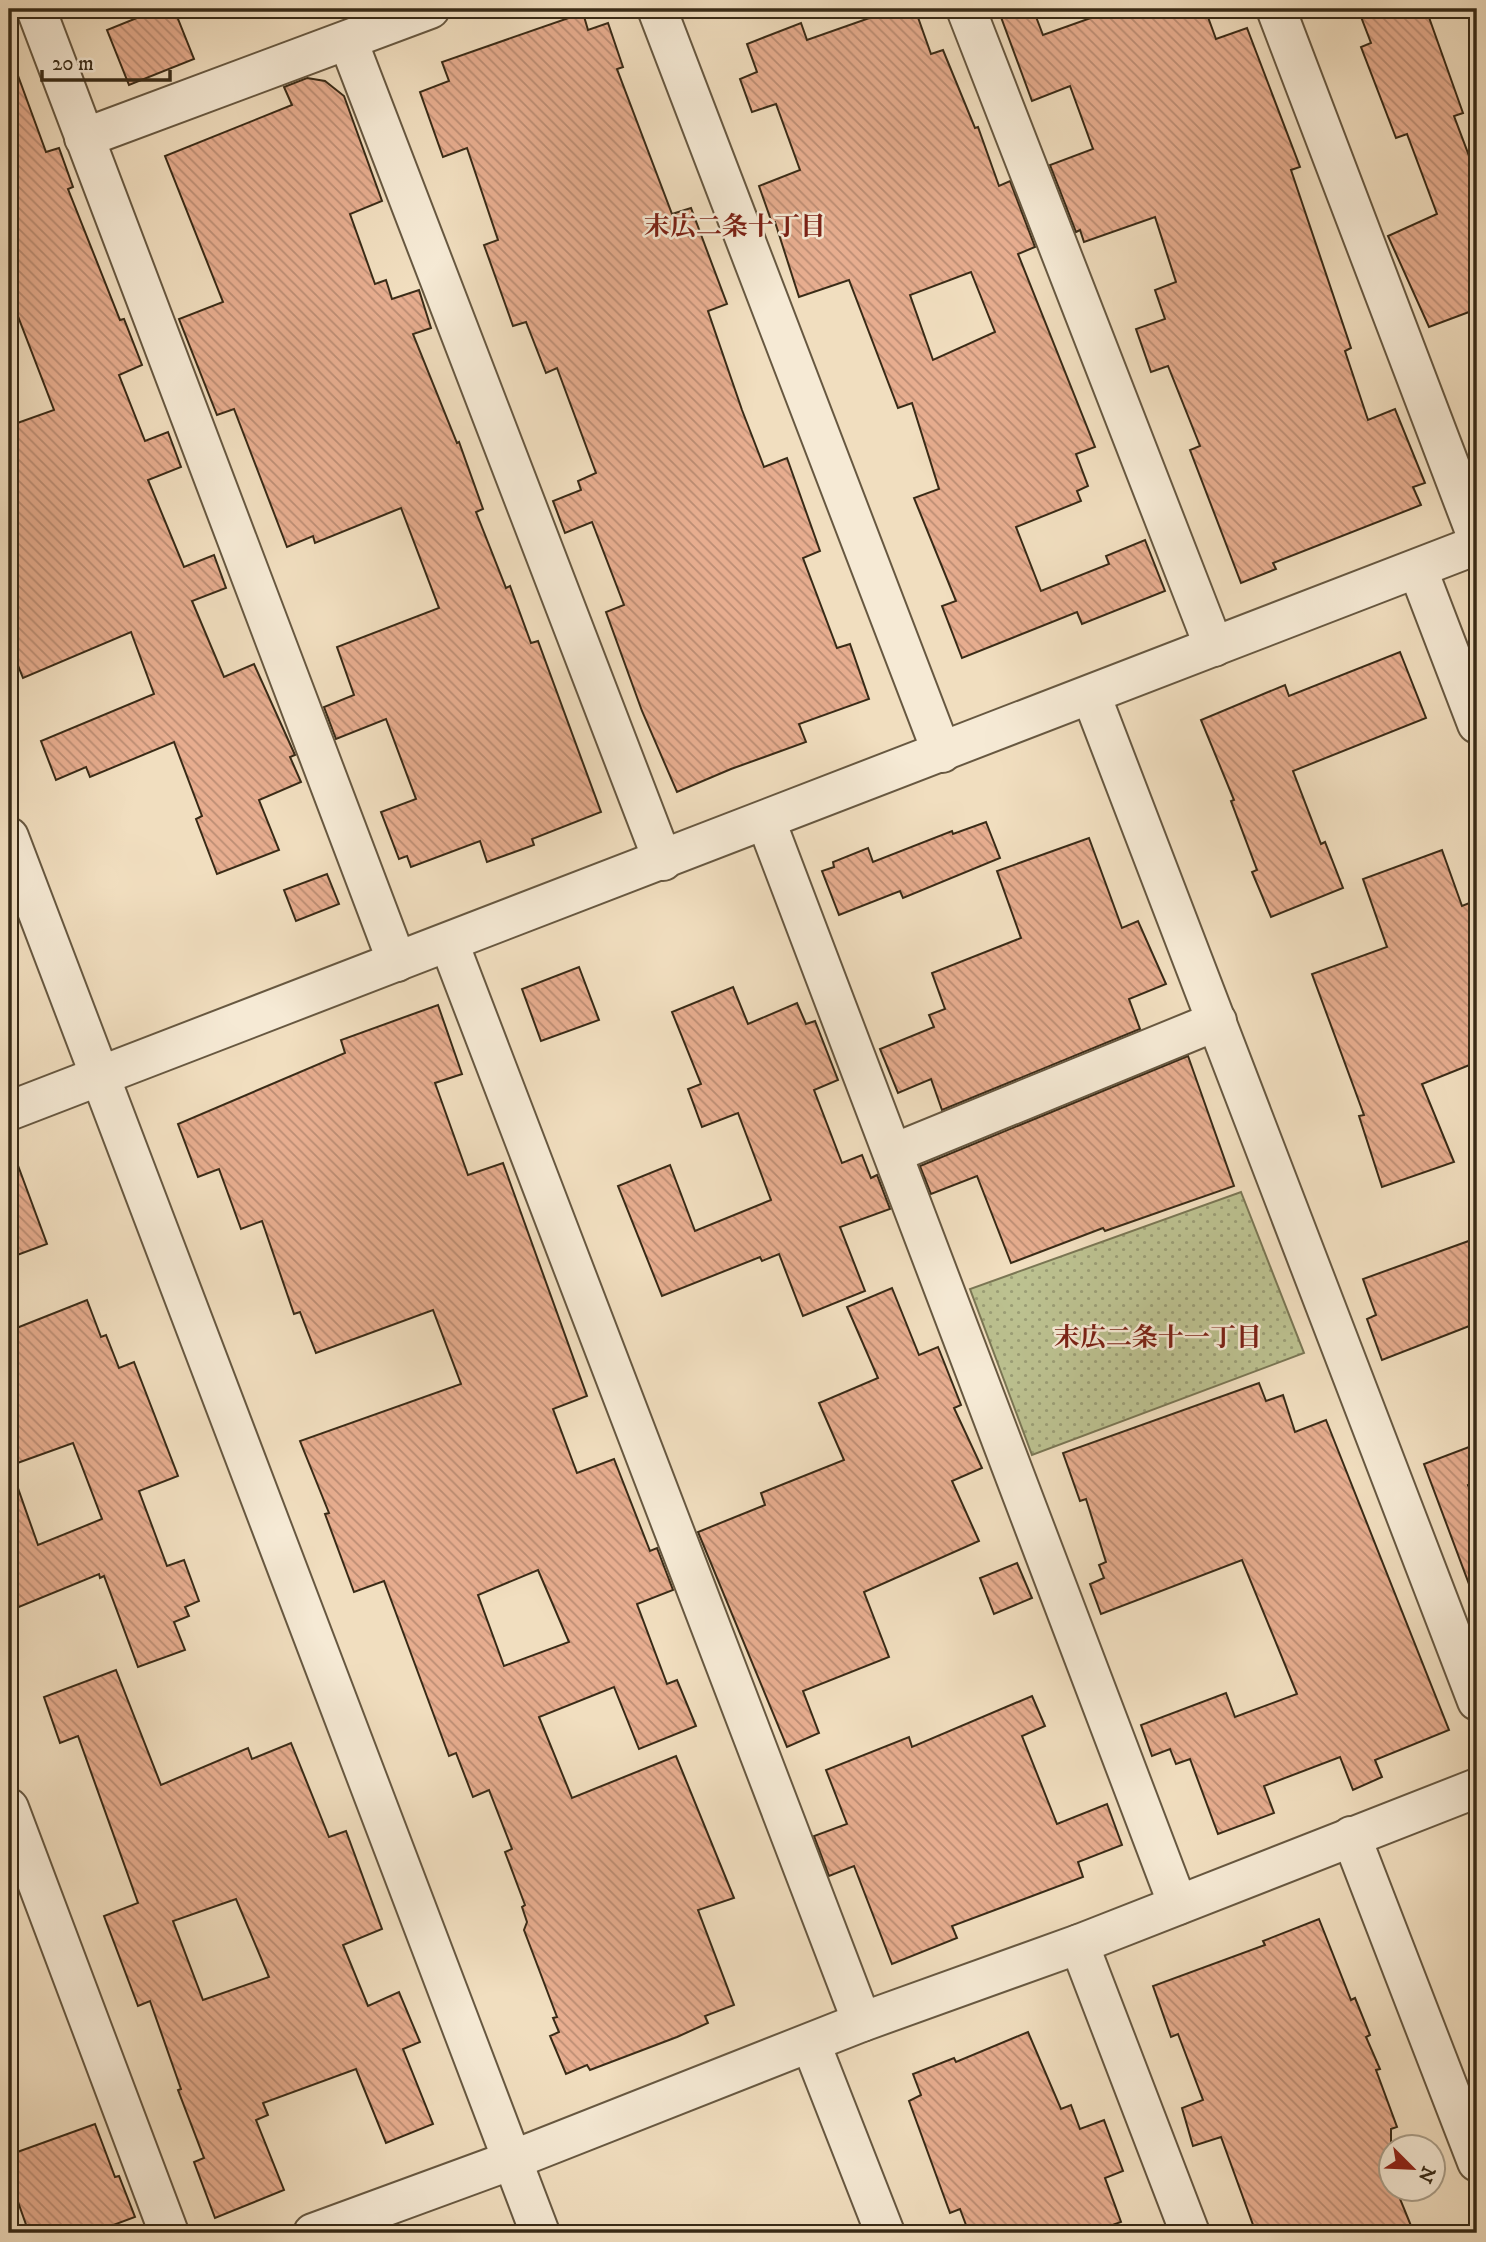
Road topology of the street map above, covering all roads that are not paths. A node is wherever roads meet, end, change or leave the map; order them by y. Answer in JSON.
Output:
{"nodes":[{"id":1,"x":36,"y":9,"type":"edge"},
{"id":2,"x":430,"y":9,"type":"edge"},
{"id":3,"x":657,"y":9,"type":"edge"},
{"id":4,"x":966,"y":9,"type":"edge"},
{"id":5,"x":1276,"y":9,"type":"edge"},
{"id":6,"x":348,"y":41,"type":"junction"},
{"id":7,"x":84,"y":138,"type":"junction"},
{"id":8,"x":1477,"y":537,"type":"edge"},
{"id":9,"x":1477,"y":545,"type":"edge"},
{"id":10,"x":1418,"y":569,"type":"junction"},
{"id":11,"x":1214,"y":647,"type":"junction"},
{"id":12,"x":1091,"y":695,"type":"junction"},
{"id":13,"x":1477,"y":724,"type":"edge"},
{"id":14,"x":942,"y":753,"type":"junction"},
{"id":15,"x":766,"y":821,"type":"junction"},
{"id":16,"x":9,"y":837,"type":"edge"},
{"id":17,"x":663,"y":861,"type":"junction"},
{"id":18,"x":449,"y":943,"type":"junction"},
{"id":19,"x":397,"y":962,"type":"junction"},
{"id":20,"x":1217,"y":1021,"type":"junction"},
{"id":21,"x":101,"y":1075,"type":"junction"},
{"id":22,"x":9,"y":1111,"type":"edge"},
{"id":23,"x":894,"y":1153,"type":"junction"},
{"id":24,"x":1477,"y":1701,"type":"edge"},
{"id":25,"x":1477,"y":1788,"type":"edge"},
{"id":26,"x":9,"y":1808,"type":"edge"},
{"id":27,"x":1351,"y":1836,"type":"junction"},
{"id":28,"x":1178,"y":1905,"type":"junction"},
{"id":29,"x":1079,"y":1944,"type":"junction"},
{"id":30,"x":862,"y":2022,"type":"junction"},
{"id":31,"x":811,"y":2044,"type":"junction"},
{"id":32,"x":512,"y":2160,"type":"junction"},
{"id":33,"x":1477,"y":2162,"type":"edge"},
{"id":34,"x":169,"y":2233,"type":"edge"},
{"id":35,"x":313,"y":2233,"type":"edge"},
{"id":36,"x":540,"y":2233,"type":"edge"},
{"id":37,"x":885,"y":2233,"type":"edge"},
{"id":38,"x":1190,"y":2233,"type":"edge"}],
"edges":[{"from":1,"to":7,"type":"street"},
{"from":2,"to":6,"type":"street"},
{"from":3,"to":14,"type":"street"},
{"from":4,"to":11,"type":"street"},
{"from":5,"to":8,"type":"street"},
{"from":6,"to":7,"type":"street"},
{"from":6,"to":17,"type":"street"},
{"from":7,"to":19,"type":"street"},
{"from":9,"to":10,"type":"street"},
{"from":10,"to":11,"type":"street"},
{"from":10,"to":13,"type":"street"},
{"from":11,"to":12,"type":"street"},
{"from":12,"to":14,"type":"street"},
{"from":12,"to":20,"type":"street"},
{"from":14,"to":15,"type":"street"},
{"from":15,"to":17,"type":"street"},
{"from":15,"to":23,"type":"street"},
{"from":16,"to":21,"type":"street"},
{"from":17,"to":18,"type":"street"},
{"from":18,"to":19,"type":"street"},
{"from":18,"to":30,"type":"street"},
{"from":19,"to":21,"type":"street"},
{"from":20,"to":23,"type":"street"},
{"from":20,"to":24,"type":"street"},
{"from":21,"to":22,"type":"street"},
{"from":21,"to":32,"type":"street"},
{"from":23,"to":28,"type":"street"},
{"from":25,"to":27,"type":"street"},
{"from":26,"to":34,"type":"street"},
{"from":27,"to":28,"type":"street"},
{"from":27,"to":33,"type":"street"},
{"from":28,"to":29,"type":"street"},
{"from":29,"to":30,"type":"street"},
{"from":29,"to":38,"type":"street"},
{"from":30,"to":31,"type":"street"},
{"from":31,"to":32,"type":"street"},
{"from":31,"to":37,"type":"street"},
{"from":32,"to":35,"type":"street"},
{"from":32,"to":36,"type":"street"}]}
